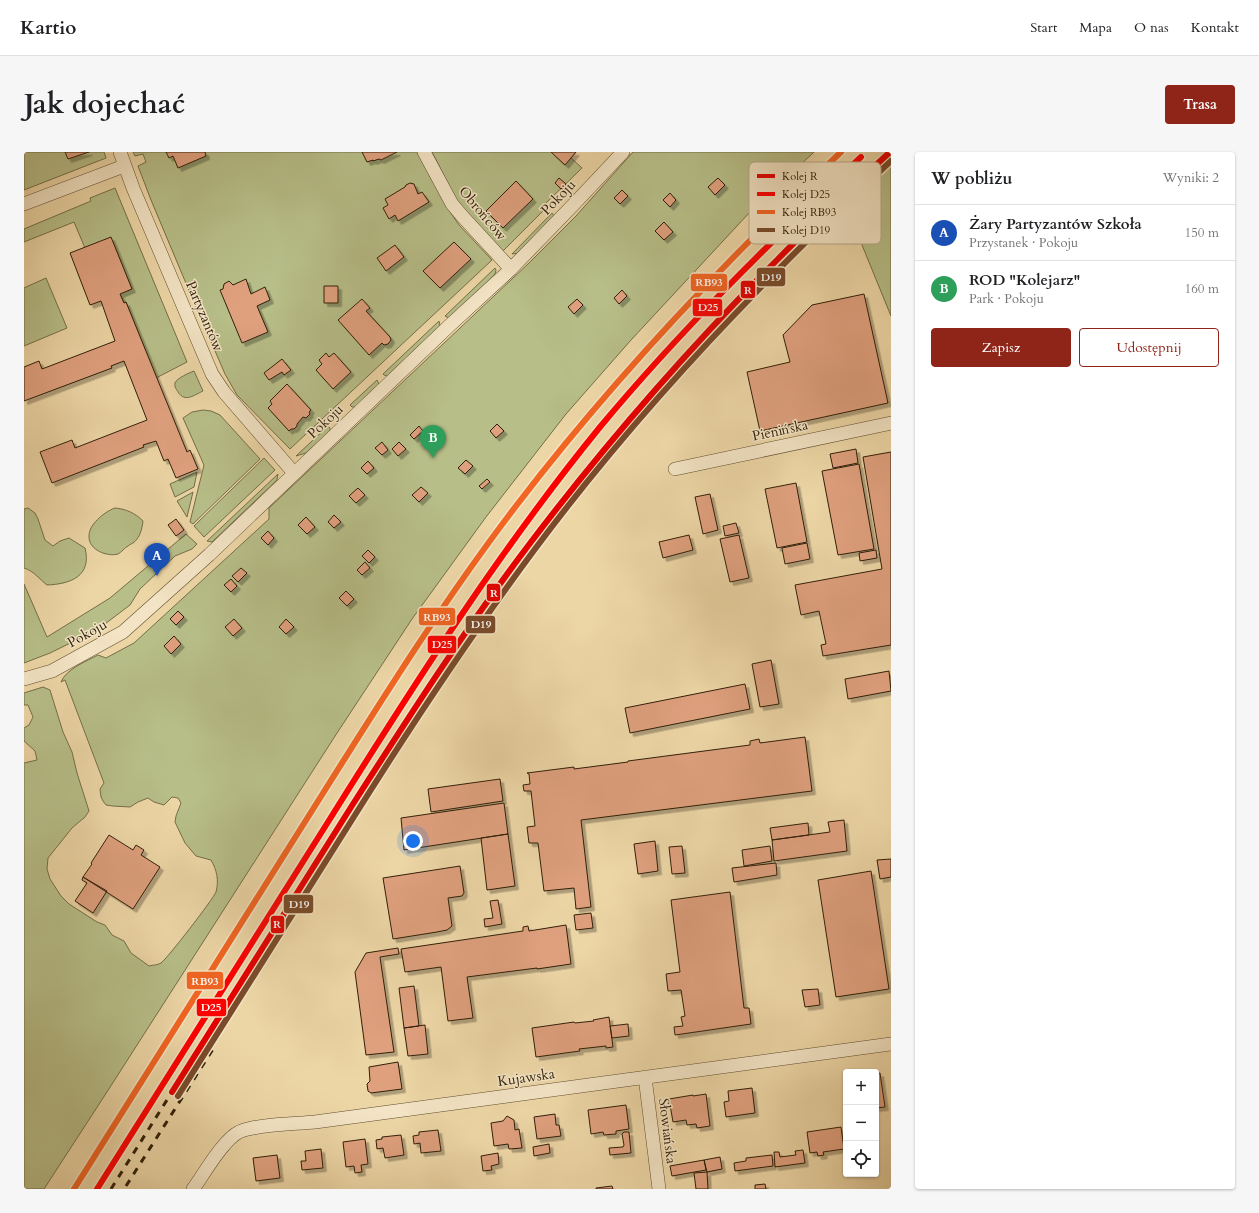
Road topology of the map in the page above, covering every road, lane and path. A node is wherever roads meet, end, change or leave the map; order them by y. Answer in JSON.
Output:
{"nodes":[{"id":1,"x":120,"y":152,"type":"edge"},
{"id":2,"x":424,"y":152,"type":"edge"},
{"id":3,"x":623,"y":152,"type":"edge"},
{"id":4,"x":124,"y":166,"type":"junction"},
{"id":5,"x":24,"y":204,"type":"edge"},
{"id":6,"x":511,"y":269,"type":"junction"},
{"id":7,"x":891,"y":423,"type":"edge"},
{"id":8,"x":675,"y":469,"type":"dead end"},
{"id":9,"x":294,"y":473,"type":"junction"},
{"id":10,"x":24,"y":679,"type":"edge"},
{"id":11,"x":891,"y":1044,"type":"edge"},
{"id":12,"x":645,"y":1077,"type":"junction"},
{"id":13,"x":193,"y":1189,"type":"edge"},
{"id":14,"x":659,"y":1189,"type":"edge"}],
"edges":[{"from":1,"to":4,"type":"street","name":"Partyzantów"},
{"from":2,"to":6,"type":"street","name":"Obrońców"},
{"from":3,"to":6,"type":"street","name":"Pokoju"},
{"from":4,"to":5,"type":"street"},
{"from":4,"to":9,"type":"street","name":"Partyzantów"},
{"from":6,"to":9,"type":"street","name":"Pokoju"},
{"from":7,"to":8,"type":"street","name":"Pienińska"},
{"from":9,"to":10,"type":"street","name":"Pokoju"},
{"from":11,"to":12,"type":"street","name":"Kujawska"},
{"from":12,"to":13,"type":"street","name":"Kujawska"},
{"from":12,"to":14,"type":"street","name":"Słowiańska"}]}
